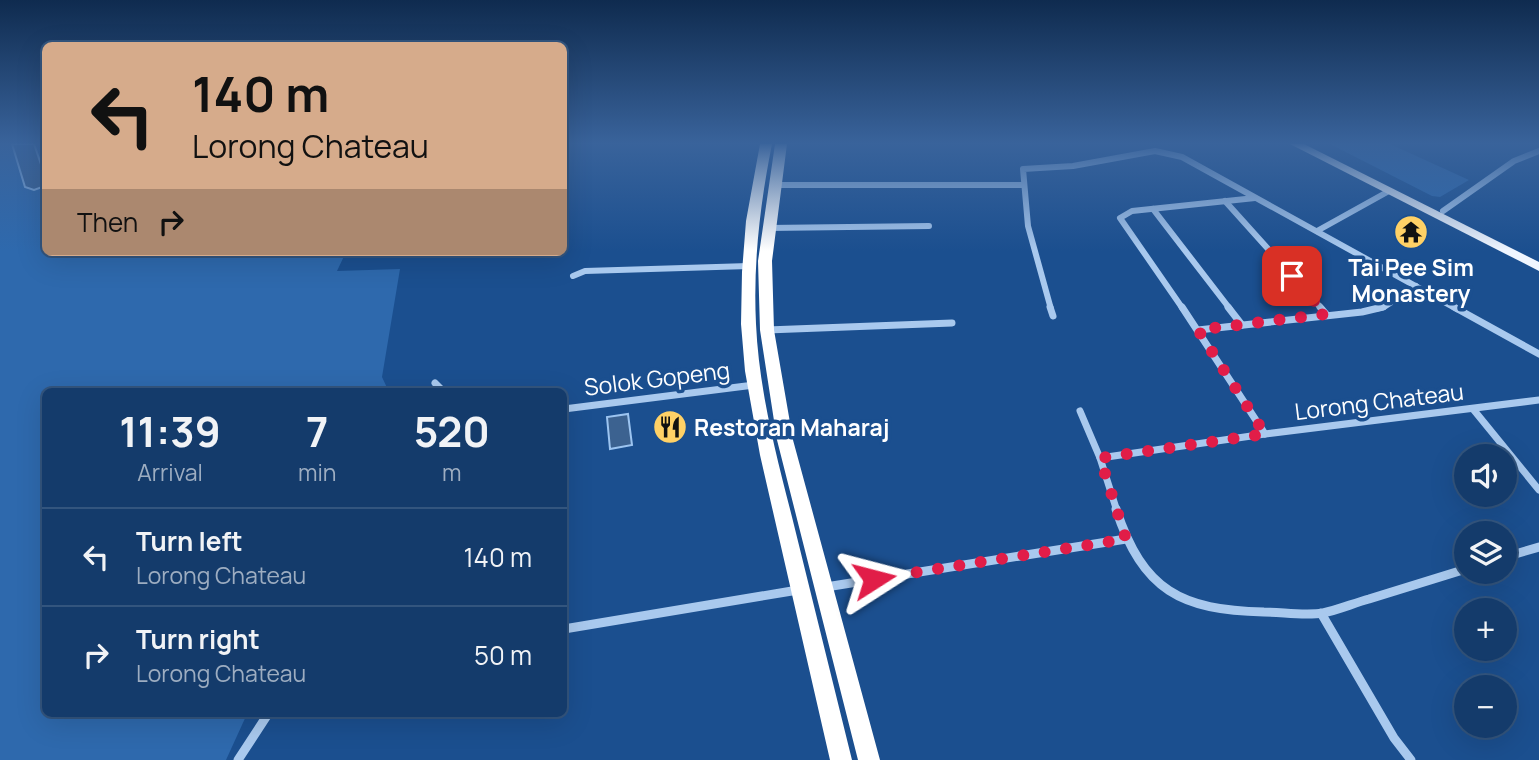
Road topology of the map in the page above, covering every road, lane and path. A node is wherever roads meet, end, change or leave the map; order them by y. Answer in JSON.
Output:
{"nodes":[{"id":1,"x":759,"y":179,"type":"edge"},
{"id":2,"x":775,"y":179,"type":"edge"},
{"id":3,"x":1023,"y":179,"type":"edge"},
{"id":4,"x":1222,"y":179,"type":"edge"},
{"id":5,"x":1366,"y":179,"type":"edge"},
{"id":6,"x":1379,"y":179,"type":"edge"},
{"id":7,"x":1488,"y":179,"type":"edge"},
{"id":8,"x":774,"y":185,"type":"junction"},
{"id":9,"x":1023,"y":185,"type":"junction"},
{"id":10,"x":1389,"y":191,"type":"junction"},
{"id":11,"x":1255,"y":198,"type":"junction"},
{"id":12,"x":1226,"y":201,"type":"junction"},
{"id":13,"x":1153,"y":209,"type":"junction"},
{"id":14,"x":1443,"y":211,"type":"junction"},
{"id":15,"x":929,"y":226,"type":"dead end"},
{"id":16,"x":768,"y":228,"type":"junction"},
{"id":17,"x":1317,"y":231,"type":"junction"},
{"id":18,"x":1478,"y":236,"type":"junction"},
{"id":19,"x":1539,"y":259,"type":"edge"},
{"id":20,"x":748,"y":266,"type":"junction"},
{"id":21,"x":1539,"y":267,"type":"edge"},
{"id":22,"x":573,"y":276,"type":"dead end"},
{"id":23,"x":1416,"y":286,"type":"junction"},
{"id":24,"x":1326,"y":314,"type":"junction"},
{"id":25,"x":1054,"y":316,"type":"dead end"},
{"id":26,"x":952,"y":323,"type":"dead end"},
{"id":27,"x":1242,"y":325,"type":"junction"},
{"id":28,"x":767,"y":330,"type":"junction"},
{"id":29,"x":1198,"y":330,"type":"junction"},
{"id":30,"x":1539,"y":354,"type":"edge"},
{"id":31,"x":435,"y":383,"type":"dead end"},
{"id":32,"x":754,"y":385,"type":"junction"},
{"id":33,"x":440,"y":388,"type":"edge"},
{"id":34,"x":1539,"y":400,"type":"edge"},
{"id":35,"x":567,"y":409,"type":"edge"},
{"id":36,"x":1473,"y":409,"type":"junction"},
{"id":37,"x":1080,"y":411,"type":"dead end"},
{"id":38,"x":1265,"y":434,"type":"junction"},
{"id":39,"x":1100,"y":458,"type":"junction"},
{"id":40,"x":1539,"y":490,"type":"edge"},
{"id":41,"x":1126,"y":539,"type":"junction"},
{"id":42,"x":1539,"y":547,"type":"edge"},
{"id":43,"x":1517,"y":553,"type":"edge"},
{"id":44,"x":1454,"y":573,"type":"edge"},
{"id":45,"x":824,"y":587,"type":"junction"},
{"id":46,"x":799,"y":590,"type":"junction"},
{"id":47,"x":1321,"y":613,"type":"junction"},
{"id":48,"x":567,"y":629,"type":"edge"},
{"id":49,"x":266,"y":717,"type":"edge"},
{"id":50,"x":238,"y":760,"type":"edge"},
{"id":51,"x":841,"y":760,"type":"edge"},
{"id":52,"x":869,"y":760,"type":"edge"},
{"id":53,"x":1411,"y":760,"type":"edge"}],
"edges":[{"from":1,"to":20,"type":"highway"},
{"from":2,"to":8,"type":"highway"},
{"from":3,"to":9,"type":"street"},
{"from":4,"to":11,"type":"street"},
{"from":5,"to":10,"type":"main road"},
{"from":6,"to":14,"type":"main road"},
{"from":7,"to":14,"type":"street"},
{"from":8,"to":9,"type":"street"},
{"from":8,"to":16,"type":"highway"},
{"from":9,"to":25,"type":"street"},
{"from":10,"to":17,"type":"street"},
{"from":10,"to":18,"type":"main road"},
{"from":11,"to":12,"type":"street"},
{"from":11,"to":17,"type":"street"},
{"from":12,"to":13,"type":"street"},
{"from":12,"to":24,"type":"street"},
{"from":13,"to":27,"type":"street"},
{"from":13,"to":29,"type":"street"},
{"from":14,"to":18,"type":"main road"},
{"from":14,"to":19,"type":"main road"},
{"from":15,"to":16,"type":"street"},
{"from":16,"to":28,"type":"highway"},
{"from":17,"to":23,"type":"street"},
{"from":18,"to":21,"type":"main road"},
{"from":20,"to":22,"type":"street"},
{"from":20,"to":32,"type":"highway"},
{"from":23,"to":24,"type":"street"},
{"from":23,"to":30,"type":"street"},
{"from":24,"to":27,"type":"street"},
{"from":26,"to":28,"type":"street"},
{"from":27,"to":29,"type":"street"},
{"from":28,"to":45,"type":"highway"},
{"from":29,"to":38,"type":"street"},
{"from":31,"to":33,"type":"street"},
{"from":32,"to":35,"type":"street","name":"Solok Gopeng"},
{"from":32,"to":46,"type":"highway"},
{"from":34,"to":36,"type":"street","name":"Lorong Chateau"},
{"from":36,"to":38,"type":"street","name":"Lorong Chateau"},
{"from":36,"to":40,"type":"street"},
{"from":37,"to":39,"type":"street"},
{"from":38,"to":39,"type":"street","name":"Lorong Chateau"},
{"from":39,"to":41,"type":"street"},
{"from":41,"to":45,"type":"street"},
{"from":41,"to":47,"type":"street"},
{"from":42,"to":43,"type":"street"},
{"from":44,"to":47,"type":"street"},
{"from":45,"to":52,"type":"highway"},
{"from":46,"to":48,"type":"street"},
{"from":46,"to":51,"type":"highway"},
{"from":47,"to":53,"type":"street"},
{"from":49,"to":50,"type":"street"}]}
